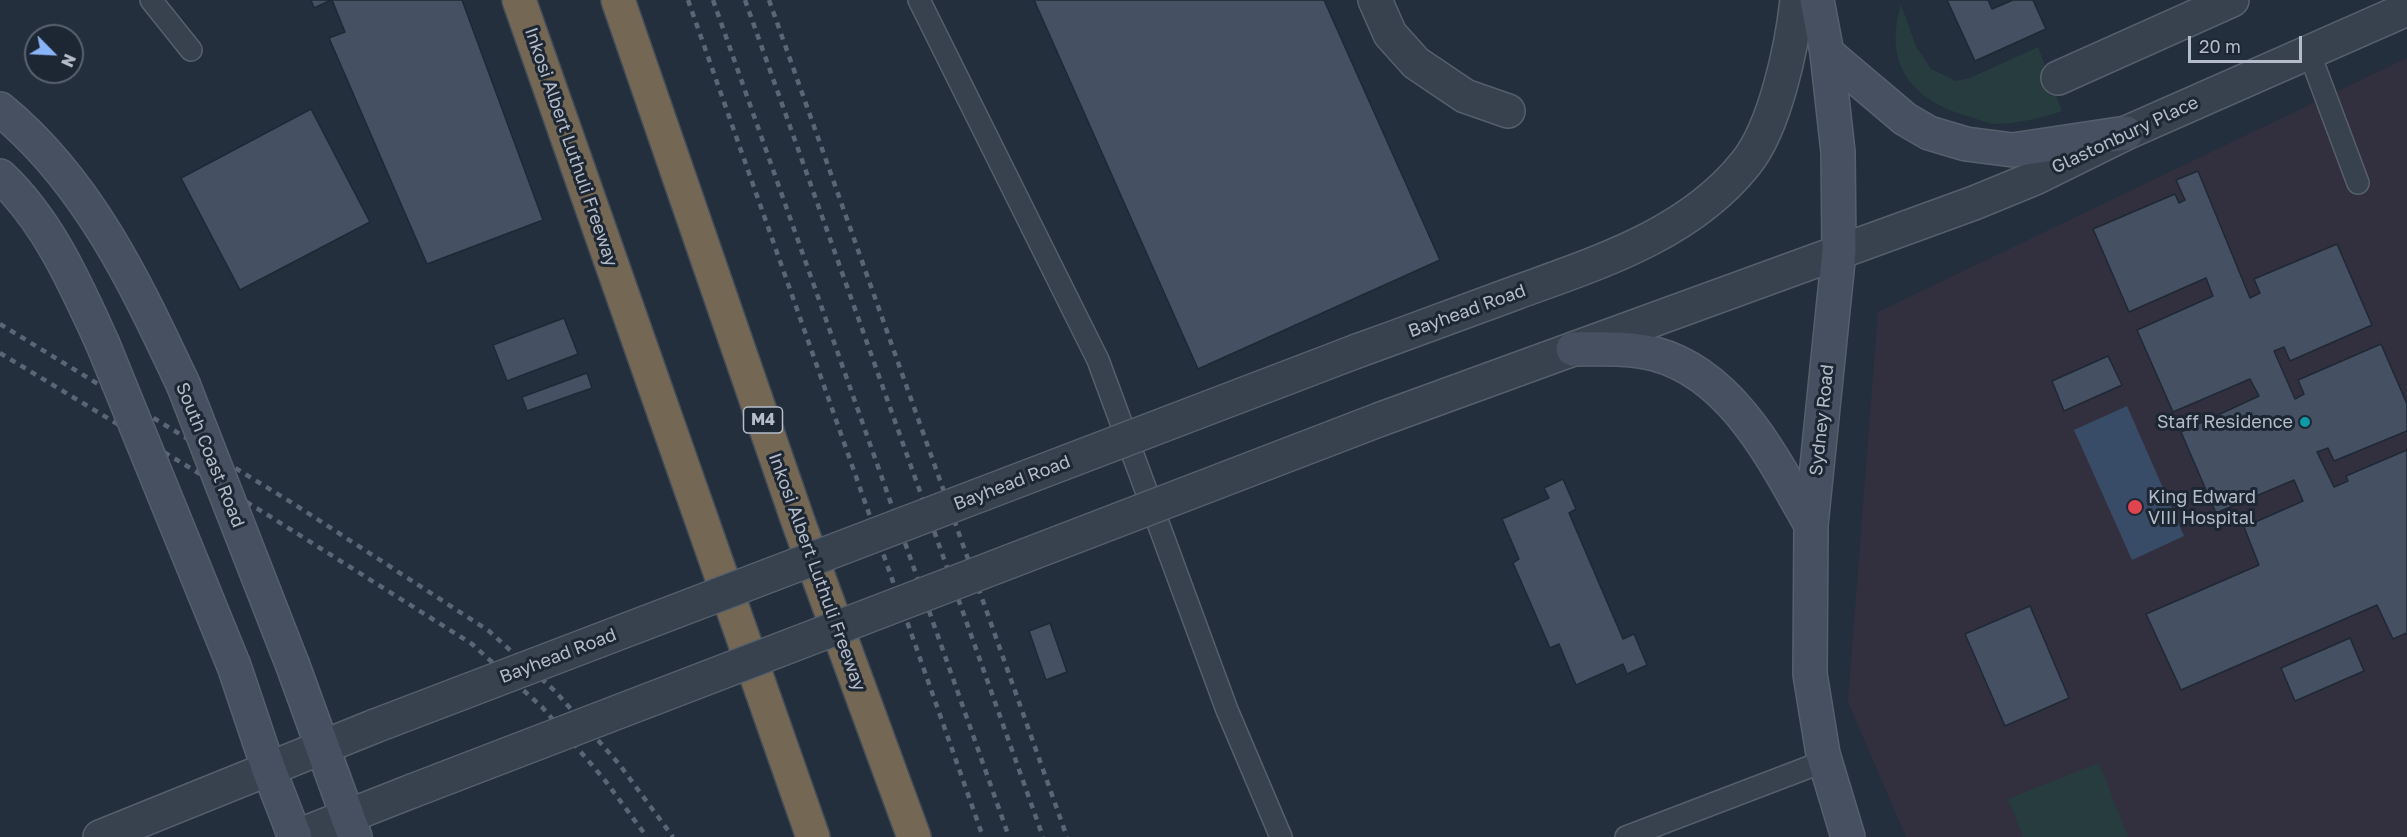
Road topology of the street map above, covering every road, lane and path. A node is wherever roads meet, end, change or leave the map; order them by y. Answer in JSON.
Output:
{"nodes":[{"id":1,"x":151,"y":0,"type":"edge"},
{"id":2,"x":519,"y":0,"type":"edge"},
{"id":3,"x":618,"y":0,"type":"edge"},
{"id":4,"x":919,"y":0,"type":"edge"},
{"id":5,"x":1375,"y":0,"type":"edge"},
{"id":6,"x":1797,"y":0,"type":"edge"},
{"id":7,"x":1817,"y":0,"type":"edge"},
{"id":8,"x":2232,"y":0,"type":"edge"},
{"id":9,"x":2407,"y":9,"type":"edge"},
{"id":10,"x":191,"y":50,"type":"dead end"},
{"id":11,"x":2309,"y":52,"type":"junction"},
{"id":12,"x":1827,"y":53,"type":"junction"},
{"id":13,"x":2058,"y":78,"type":"dead end"},
{"id":14,"x":0,"y":109,"type":"edge"},
{"id":15,"x":1508,"y":111,"type":"dead end"},
{"id":16,"x":2126,"y":133,"type":"junction"},
{"id":17,"x":0,"y":176,"type":"edge"},
{"id":18,"x":2358,"y":183,"type":"dead end"},
{"id":19,"x":1839,"y":251,"type":"junction"},
{"id":20,"x":1573,"y":349,"type":"junction"},
{"id":21,"x":1811,"y":525,"type":"junction"},
{"id":22,"x":323,"y":746,"type":"junction"},
{"id":23,"x":1825,"y":761,"type":"junction"},
{"id":24,"x":269,"y":770,"type":"junction"},
{"id":25,"x":351,"y":827,"type":"edge"},
{"id":26,"x":100,"y":837,"type":"edge"},
{"id":27,"x":295,"y":837,"type":"edge"},
{"id":28,"x":813,"y":837,"type":"edge"},
{"id":29,"x":914,"y":837,"type":"edge"},
{"id":30,"x":1281,"y":837,"type":"edge"},
{"id":31,"x":1626,"y":837,"type":"edge"},
{"id":32,"x":1848,"y":837,"type":"edge"}],
"edges":[{"from":1,"to":10,"type":"lane"},
{"from":2,"to":28,"type":"highway","name":"Inkosi Albert Luthuli Freeway"},
{"from":3,"to":29,"type":"highway","name":"Inkosi Albert Luthuli Freeway","number":"M4"},
{"from":4,"to":30,"type":"lane"},
{"from":5,"to":15,"type":"street"},
{"from":6,"to":22,"type":"street","name":"Bayhead Road","bridge":true},
{"from":7,"to":12,"type":"street","name":"Sydney Road"},
{"from":8,"to":13,"type":"street"},
{"from":9,"to":11,"type":"street","name":"Glastonbury Place"},
{"from":11,"to":16,"type":"street","name":"Glastonbury Place"},
{"from":11,"to":18,"type":"lane"},
{"from":12,"to":16,"type":"street"},
{"from":12,"to":19,"type":"street","name":"Sydney Road"},
{"from":14,"to":22,"type":"street","name":"South Coast Road","bridge":true},
{"from":16,"to":19,"type":"street","name":"Glastonbury Place"},
{"from":17,"to":24,"type":"street","bridge":true},
{"from":19,"to":20,"type":"street"},
{"from":19,"to":21,"type":"street","name":"Sydney Road"},
{"from":20,"to":21,"type":"street"},
{"from":20,"to":25,"type":"street","bridge":true},
{"from":21,"to":23,"type":"street","name":"Sydney Road"},
{"from":22,"to":24,"type":"street","name":"Bayhead Road"},
{"from":22,"to":25,"type":"street","name":"South Coast Road"},
{"from":23,"to":31,"type":"lane"},
{"from":23,"to":32,"type":"street","name":"Sydney Road"},
{"from":24,"to":26,"type":"street","name":"Bayhead Road"},
{"from":24,"to":27,"type":"street"},
{"from":25,"to":27,"type":"street"}]}
